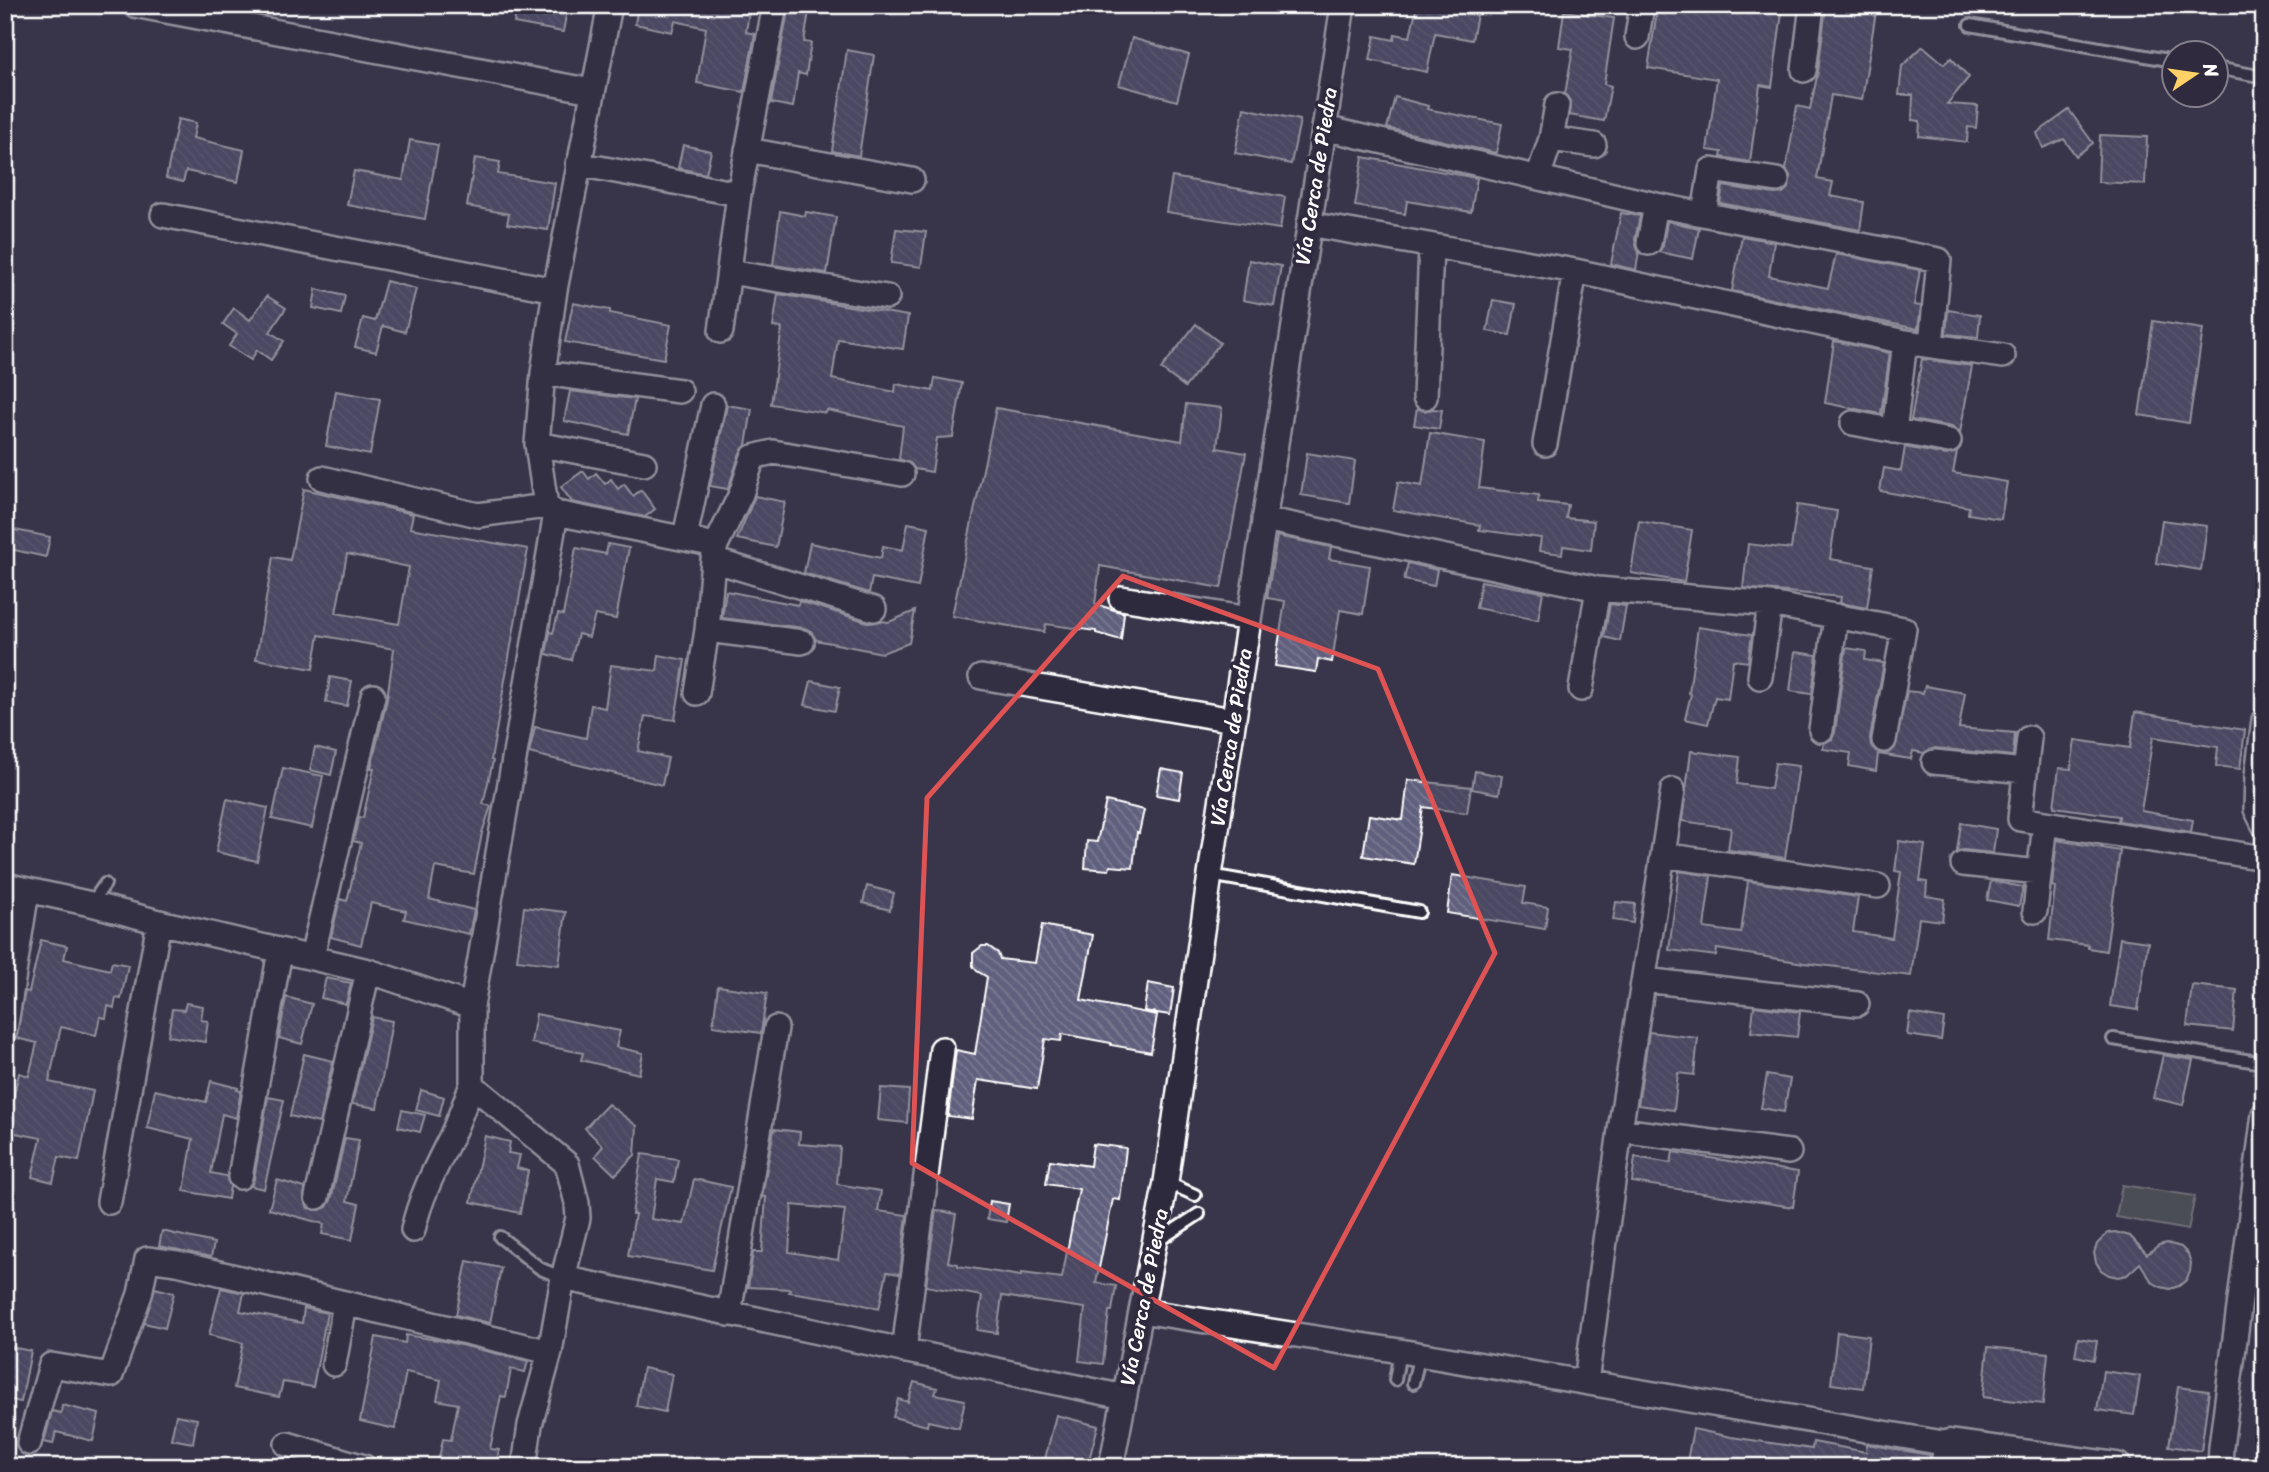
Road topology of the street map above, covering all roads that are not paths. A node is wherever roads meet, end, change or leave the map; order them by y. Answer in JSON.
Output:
{"nodes":[{"id":1,"x":134,"y":5,"type":"edge"},
{"id":2,"x":610,"y":5,"type":"edge"},
{"id":3,"x":775,"y":5,"type":"edge"},
{"id":4,"x":1343,"y":5,"type":"edge"},
{"id":5,"x":1642,"y":5,"type":"edge"},
{"id":6,"x":1812,"y":5,"type":"edge"},
{"id":7,"x":1970,"y":25,"type":"dead end"},
{"id":8,"x":1637,"y":37,"type":"dead end"},
{"id":9,"x":2160,"y":58,"type":"edge"},
{"id":10,"x":1804,"y":69,"type":"dead end"},
{"id":11,"x":2230,"y":70,"type":"edge"},
{"id":12,"x":2264,"y":77,"type":"edge"},
{"id":13,"x":592,"y":91,"type":"junction"},
{"id":14,"x":1557,"y":105,"type":"dead end"},
{"id":15,"x":1324,"y":128,"type":"junction"},
{"id":16,"x":1551,"y":139,"type":"junction"},
{"id":17,"x":1594,"y":145,"type":"dead end"},
{"id":18,"x":747,"y":150,"type":"junction"},
{"id":19,"x":578,"y":164,"type":"junction"},
{"id":20,"x":1538,"y":177,"type":"junction"},
{"id":21,"x":912,"y":180,"type":"dead end"},
{"id":22,"x":1777,"y":180,"type":"dead end"},
{"id":23,"x":738,"y":194,"type":"junction"},
{"id":24,"x":1656,"y":205,"type":"junction"},
{"id":25,"x":1704,"y":214,"type":"junction"},
{"id":26,"x":163,"y":215,"type":"dead end"},
{"id":27,"x":1309,"y":224,"type":"junction"},
{"id":28,"x":1649,"y":243,"type":"dead end"},
{"id":29,"x":1432,"y":247,"type":"junction"},
{"id":30,"x":1575,"y":271,"type":"junction"},
{"id":31,"x":729,"y":272,"type":"junction"},
{"id":32,"x":555,"y":289,"type":"junction"},
{"id":33,"x":887,"y":297,"type":"dead end"},
{"id":34,"x":721,"y":331,"type":"dead end"},
{"id":35,"x":1905,"y":342,"type":"junction"},
{"id":36,"x":1931,"y":344,"type":"junction"},
{"id":37,"x":2003,"y":356,"type":"dead end"},
{"id":38,"x":543,"y":373,"type":"junction"},
{"id":39,"x":680,"y":391,"type":"dead end"},
{"id":40,"x":1425,"y":397,"type":"dead end"},
{"id":41,"x":713,"y":405,"type":"dead end"},
{"id":42,"x":1853,"y":423,"type":"dead end"},
{"id":43,"x":1894,"y":431,"type":"junction"},
{"id":44,"x":1949,"y":441,"type":"dead end"},
{"id":45,"x":537,"y":444,"type":"junction"},
{"id":46,"x":1545,"y":444,"type":"dead end"},
{"id":47,"x":644,"y":464,"type":"dead end"},
{"id":48,"x":902,"y":474,"type":"dead end"},
{"id":49,"x":322,"y":478,"type":"dead end"},
{"id":50,"x":551,"y":509,"type":"junction"},
{"id":51,"x":1264,"y":519,"type":"junction"},
{"id":52,"x":685,"y":537,"type":"junction"},
{"id":53,"x":714,"y":552,"type":"junction"},
{"id":54,"x":1598,"y":589,"type":"junction"},
{"id":55,"x":1121,"y":598,"type":"dead end"},
{"id":56,"x":1770,"y":604,"type":"junction"},
{"id":57,"x":874,"y":609,"type":"dead end"},
{"id":58,"x":1836,"y":616,"type":"junction"},
{"id":59,"x":1249,"y":619,"type":"junction"},
{"id":60,"x":707,"y":630,"type":"junction"},
{"id":61,"x":802,"y":642,"type":"dead end"},
{"id":62,"x":981,"y":677,"type":"dead end"},
{"id":63,"x":1760,"y":677,"type":"dead end"},
{"id":64,"x":1581,"y":689,"type":"dead end"},
{"id":65,"x":697,"y":693,"type":"dead end"},
{"id":66,"x":373,"y":696,"type":"dead end"},
{"id":67,"x":2264,"y":719,"type":"edge"},
{"id":68,"x":1233,"y":720,"type":"junction"},
{"id":69,"x":1821,"y":730,"type":"dead end"},
{"id":70,"x":2029,"y":738,"type":"dead end"},
{"id":71,"x":1884,"y":740,"type":"dead end"},
{"id":72,"x":1934,"y":762,"type":"dead end"},
{"id":73,"x":2025,"y":771,"type":"junction"},
{"id":74,"x":1673,"y":790,"type":"dead end"},
{"id":75,"x":2045,"y":824,"type":"junction"},
{"id":76,"x":2264,"y":825,"type":"edge"},
{"id":77,"x":1663,"y":855,"type":"junction"},
{"id":78,"x":2264,"y":858,"type":"edge"},
{"id":79,"x":1963,"y":864,"type":"dead end"},
{"id":80,"x":2039,"y":872,"type":"junction"},
{"id":81,"x":1210,"y":875,"type":"junction"},
{"id":82,"x":105,"y":884,"type":"dead end"},
{"id":83,"x":1878,"y":886,"type":"dead end"},
{"id":84,"x":16,"y":888,"type":"edge"},
{"id":85,"x":91,"y":904,"type":"junction"},
{"id":86,"x":2035,"y":911,"type":"dead end"},
{"id":87,"x":1419,"y":912,"type":"dead end"},
{"id":88,"x":159,"y":922,"type":"junction"},
{"id":89,"x":280,"y":951,"type":"junction"},
{"id":90,"x":312,"y":957,"type":"junction"},
{"id":91,"x":368,"y":971,"type":"junction"},
{"id":92,"x":1644,"y":980,"type":"junction"},
{"id":93,"x":1857,"y":1004,"type":"dead end"},
{"id":94,"x":472,"y":1006,"type":"junction"},
{"id":95,"x":776,"y":1028,"type":"dead end"},
{"id":96,"x":5,"y":1030,"type":"edge"},
{"id":97,"x":2113,"y":1039,"type":"dead end"},
{"id":98,"x":942,"y":1049,"type":"dead end"},
{"id":99,"x":2264,"y":1063,"type":"edge"},
{"id":100,"x":472,"y":1085,"type":"junction"},
{"id":101,"x":2264,"y":1114,"type":"edge"},
{"id":102,"x":1620,"y":1130,"type":"junction"},
{"id":103,"x":1789,"y":1152,"type":"dead end"},
{"id":104,"x":240,"y":1177,"type":"dead end"},
{"id":105,"x":1166,"y":1182,"type":"junction"},
{"id":106,"x":1195,"y":1195,"type":"dead end"},
{"id":107,"x":317,"y":1197,"type":"dead end"},
{"id":108,"x":109,"y":1202,"type":"dead end"},
{"id":109,"x":1199,"y":1213,"type":"dead end"},
{"id":110,"x":413,"y":1230,"type":"dead end"},
{"id":111,"x":500,"y":1237,"type":"dead end"},
{"id":112,"x":1154,"y":1243,"type":"junction"},
{"id":113,"x":563,"y":1278,"type":"junction"},
{"id":114,"x":345,"y":1304,"type":"junction"},
{"id":115,"x":1141,"y":1311,"type":"junction"},
{"id":116,"x":729,"y":1314,"type":"junction"},
{"id":117,"x":904,"y":1351,"type":"junction"},
{"id":118,"x":550,"y":1352,"type":"junction"},
{"id":119,"x":1410,"y":1353,"type":"junction"},
{"id":120,"x":334,"y":1364,"type":"dead end"},
{"id":121,"x":1395,"y":1380,"type":"dead end"},
{"id":122,"x":1586,"y":1382,"type":"junction"},
{"id":123,"x":1413,"y":1383,"type":"dead end"},
{"id":124,"x":1124,"y":1397,"type":"junction"},
{"id":125,"x":29,"y":1443,"type":"dead end"},
{"id":126,"x":287,"y":1444,"type":"dead end"},
{"id":127,"x":1947,"y":1455,"type":"edge"},
{"id":128,"x":364,"y":1467,"type":"edge"},
{"id":129,"x":524,"y":1467,"type":"edge"},
{"id":130,"x":1111,"y":1467,"type":"edge"},
{"id":131,"x":2117,"y":1467,"type":"edge"},
{"id":132,"x":2220,"y":1467,"type":"edge"}],
"edges":[{"from":1,"to":13,"type":"street"},
{"from":2,"to":13,"type":"street"},
{"from":3,"to":18,"type":"street"},
{"from":4,"to":15,"type":"street","name":"Vía Cerca de Piedra"},
{"from":5,"to":8,"type":"street"},
{"from":6,"to":10,"type":"street"},
{"from":7,"to":9,"type":"lane"},
{"from":11,"to":12,"type":"lane"},
{"from":13,"to":19,"type":"street"},
{"from":14,"to":16,"type":"street"},
{"from":15,"to":20,"type":"street"},
{"from":15,"to":27,"type":"street","name":"Vía Cerca de Piedra"},
{"from":16,"to":17,"type":"street"},
{"from":16,"to":20,"type":"street"},
{"from":18,"to":21,"type":"street"},
{"from":18,"to":23,"type":"street"},
{"from":19,"to":23,"type":"street"},
{"from":19,"to":32,"type":"street"},
{"from":20,"to":24,"type":"street"},
{"from":22,"to":25,"type":"street"},
{"from":23,"to":31,"type":"street"},
{"from":24,"to":25,"type":"street"},
{"from":24,"to":28,"type":"street"},
{"from":25,"to":36,"type":"street"},
{"from":26,"to":32,"type":"street"},
{"from":27,"to":29,"type":"street"},
{"from":27,"to":51,"type":"street","name":"Vía Cerca de Piedra"},
{"from":29,"to":30,"type":"street"},
{"from":29,"to":40,"type":"street"},
{"from":30,"to":35,"type":"street"},
{"from":30,"to":46,"type":"street"},
{"from":31,"to":33,"type":"street"},
{"from":31,"to":34,"type":"street"},
{"from":32,"to":38,"type":"street"},
{"from":35,"to":36,"type":"street"},
{"from":35,"to":43,"type":"street"},
{"from":36,"to":37,"type":"street"},
{"from":38,"to":39,"type":"street"},
{"from":38,"to":45,"type":"street"},
{"from":41,"to":52,"type":"street"},
{"from":42,"to":43,"type":"street"},
{"from":43,"to":44,"type":"street"},
{"from":45,"to":47,"type":"street"},
{"from":45,"to":50,"type":"street"},
{"from":48,"to":53,"type":"street"},
{"from":49,"to":50,"type":"street"},
{"from":50,"to":52,"type":"street"},
{"from":50,"to":94,"type":"street"},
{"from":51,"to":54,"type":"street"},
{"from":51,"to":59,"type":"street","name":"Vía Cerca de Piedra"},
{"from":52,"to":53,"type":"street"},
{"from":53,"to":57,"type":"street"},
{"from":53,"to":60,"type":"street"},
{"from":54,"to":56,"type":"street"},
{"from":54,"to":64,"type":"street"},
{"from":55,"to":59,"type":"street"},
{"from":56,"to":58,"type":"street"},
{"from":56,"to":63,"type":"street"},
{"from":58,"to":69,"type":"street"},
{"from":58,"to":71,"type":"street"},
{"from":59,"to":68,"type":"street","name":"Vía Cerca de Piedra"},
{"from":60,"to":61,"type":"street"},
{"from":60,"to":65,"type":"street"},
{"from":62,"to":68,"type":"street"},
{"from":66,"to":90,"type":"street"},
{"from":67,"to":76,"type":"street"},
{"from":68,"to":81,"type":"street","name":"Vía Cerca de Piedra"},
{"from":70,"to":73,"type":"street"},
{"from":72,"to":73,"type":"street"},
{"from":73,"to":75,"type":"street"},
{"from":74,"to":77,"type":"street"},
{"from":75,"to":78,"type":"street"},
{"from":75,"to":80,"type":"street"},
{"from":77,"to":83,"type":"street"},
{"from":77,"to":92,"type":"street"},
{"from":79,"to":80,"type":"street"},
{"from":80,"to":86,"type":"street"},
{"from":81,"to":87,"type":"lane"},
{"from":81,"to":105,"type":"street","name":"Vía Cerca de Piedra"},
{"from":82,"to":85,"type":"lane"},
{"from":84,"to":85,"type":"street"},
{"from":84,"to":96,"type":"street"},
{"from":85,"to":88,"type":"street"},
{"from":88,"to":89,"type":"street"},
{"from":88,"to":108,"type":"street"},
{"from":89,"to":90,"type":"street"},
{"from":89,"to":104,"type":"street"},
{"from":90,"to":91,"type":"street"},
{"from":91,"to":94,"type":"street"},
{"from":91,"to":107,"type":"street"},
{"from":92,"to":93,"type":"street"},
{"from":92,"to":102,"type":"street"},
{"from":94,"to":100,"type":"street"},
{"from":95,"to":116,"type":"street"},
{"from":97,"to":99,"type":"lane"},
{"from":98,"to":117,"type":"street"},
{"from":100,"to":110,"type":"street"},
{"from":100,"to":113,"type":"street"},
{"from":101,"to":132,"type":"street"},
{"from":102,"to":103,"type":"street"},
{"from":102,"to":122,"type":"street"},
{"from":105,"to":106,"type":"lane"},
{"from":105,"to":112,"type":"street","name":"Vía Cerca de Piedra"},
{"from":109,"to":112,"type":"lane"},
{"from":111,"to":113,"type":"lane"},
{"from":112,"to":115,"type":"street","name":"Vía Cerca de Piedra"},
{"from":113,"to":116,"type":"street"},
{"from":113,"to":118,"type":"street"},
{"from":114,"to":118,"type":"street"},
{"from":114,"to":120,"type":"street"},
{"from":114,"to":125,"type":"street"},
{"from":115,"to":119,"type":"street"},
{"from":115,"to":124,"type":"street","name":"Vía Cerca de Piedra"},
{"from":116,"to":117,"type":"street"},
{"from":117,"to":124,"type":"street"},
{"from":118,"to":129,"type":"street"},
{"from":119,"to":121,"type":"lane"},
{"from":119,"to":122,"type":"street"},
{"from":119,"to":123,"type":"lane"},
{"from":122,"to":127,"type":"street"},
{"from":124,"to":130,"type":"street","name":"Vía Cerca de Piedra"},
{"from":126,"to":128,"type":"street"},
{"from":127,"to":131,"type":"street"}]}
